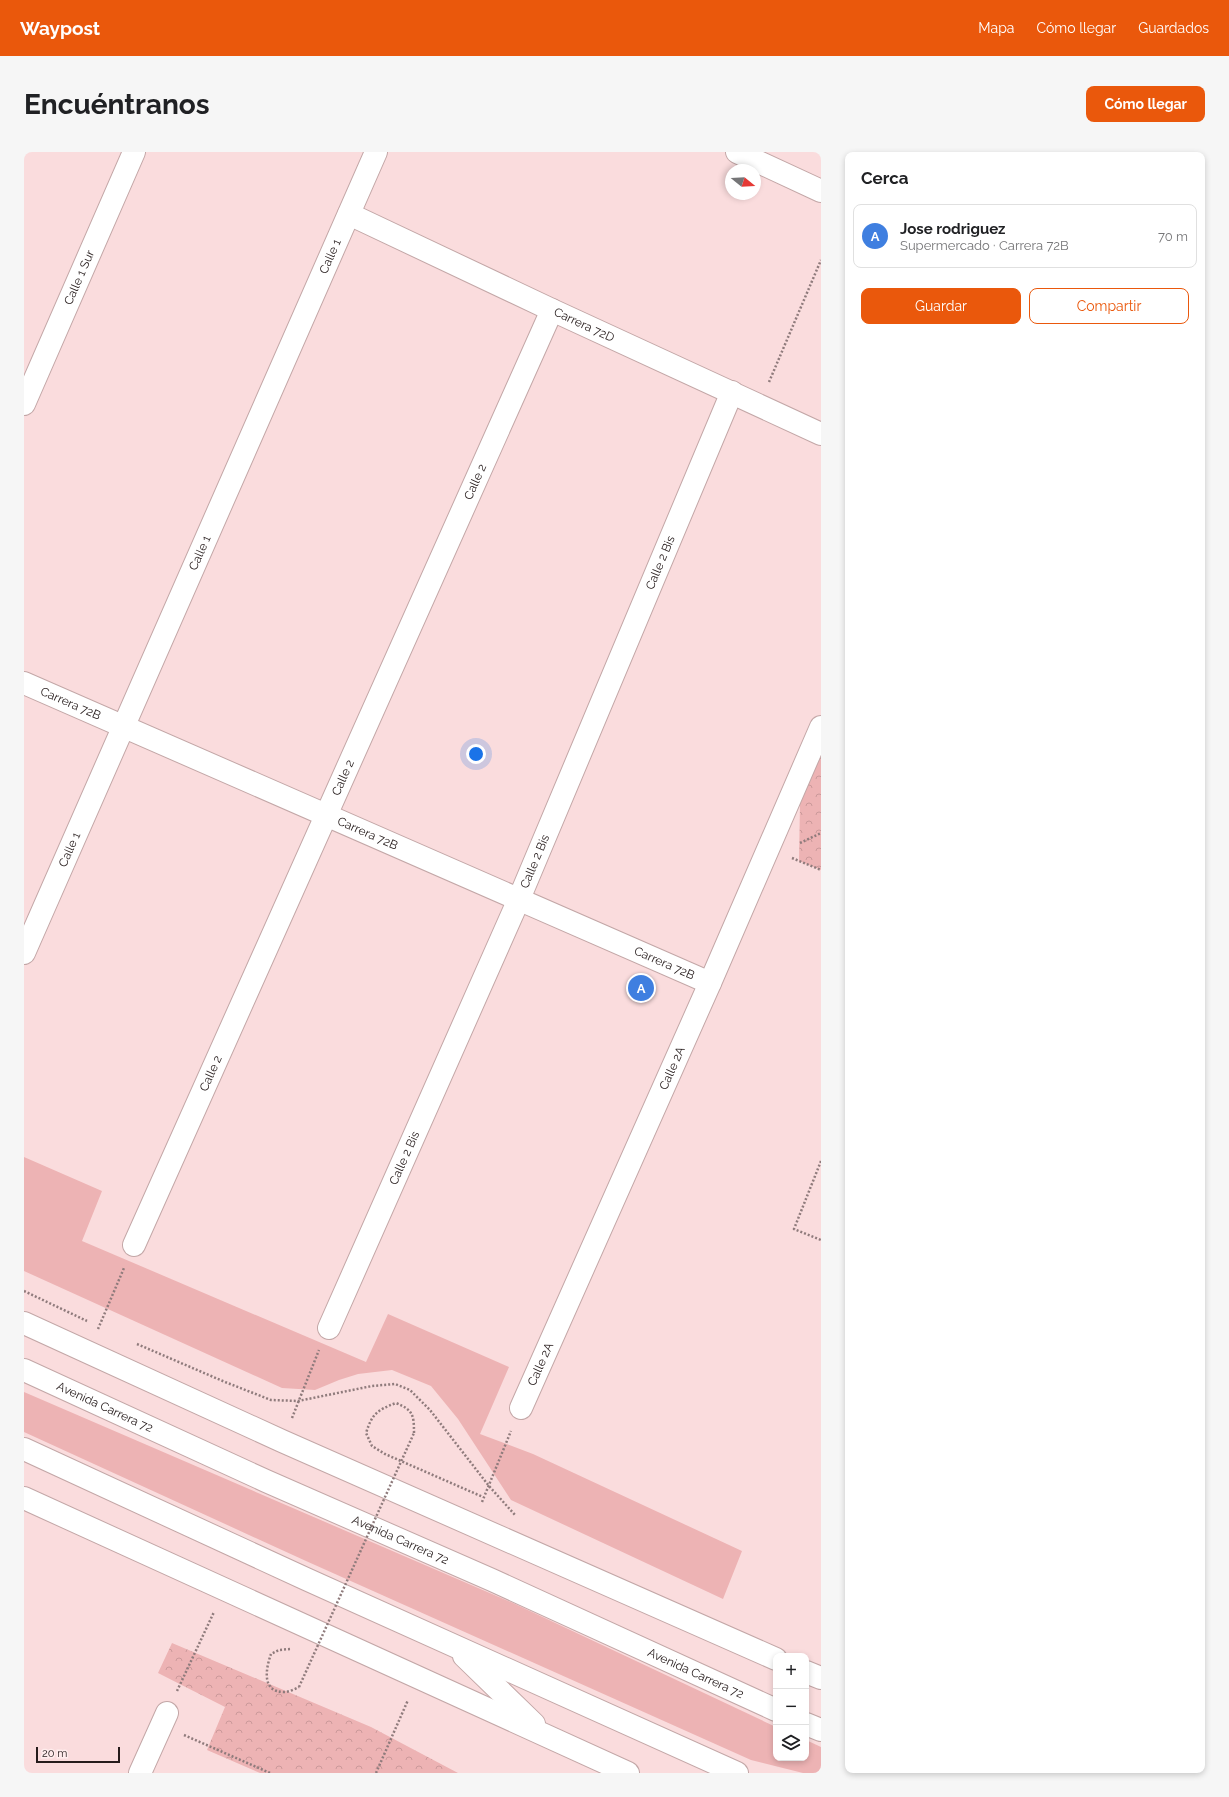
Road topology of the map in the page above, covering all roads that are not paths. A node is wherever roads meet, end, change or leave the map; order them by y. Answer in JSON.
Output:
{"nodes":[{"id":1,"x":134,"y":152,"type":"edge"},
{"id":2,"x":376,"y":152,"type":"edge"},
{"id":3,"x":737,"y":152,"type":"edge"},
{"id":4,"x":821,"y":191,"type":"edge"},
{"id":5,"x":349,"y":214,"type":"junction"},
{"id":6,"x":552,"y":310,"type":"junction"},
{"id":7,"x":732,"y":392,"type":"junction"},
{"id":8,"x":24,"y":404,"type":"edge"},
{"id":9,"x":821,"y":434,"type":"edge"},
{"id":10,"x":24,"y":683,"type":"edge"},
{"id":11,"x":124,"y":726,"type":"junction"},
{"id":12,"x":821,"y":727,"type":"edge"},
{"id":13,"x":326,"y":816,"type":"junction"},
{"id":14,"x":519,"y":899,"type":"junction"},
{"id":15,"x":24,"y":953,"type":"edge"},
{"id":16,"x":710,"y":983,"type":"junction"},
{"id":17,"x":134,"y":1245,"type":"road end"},
{"id":18,"x":24,"y":1324,"type":"edge"},
{"id":19,"x":329,"y":1328,"type":"road end"},
{"id":20,"x":24,"y":1370,"type":"edge"},
{"id":21,"x":521,"y":1408,"type":"road end"},
{"id":22,"x":24,"y":1449,"type":"edge"},
{"id":23,"x":24,"y":1498,"type":"edge"},
{"id":24,"x":453,"y":1645,"type":"junction"},
{"id":25,"x":773,"y":1657,"type":"edge"},
{"id":26,"x":809,"y":1673,"type":"edge"},
{"id":27,"x":821,"y":1678,"type":"edge"},
{"id":28,"x":773,"y":1709,"type":"edge"},
{"id":29,"x":164,"y":1719,"type":"road end"},
{"id":30,"x":808,"y":1725,"type":"edge"},
{"id":31,"x":821,"y":1730,"type":"edge"},
{"id":32,"x":545,"y":1735,"type":"junction"},
{"id":33,"x":140,"y":1773,"type":"edge"},
{"id":34,"x":628,"y":1773,"type":"edge"},
{"id":35,"x":737,"y":1773,"type":"edge"}],
"edges":[{"from":1,"to":8,"type":"main road","name":"Calle 1 Sur"},
{"from":2,"to":5,"type":"main road","name":"Calle 1"},
{"from":3,"to":4,"type":"main road"},
{"from":5,"to":6,"type":"main road","name":"Carrera 72D"},
{"from":5,"to":11,"type":"main road","name":"Calle 1"},
{"from":6,"to":7,"type":"main road","name":"Carrera 72D"},
{"from":6,"to":13,"type":"main road","name":"Calle 2"},
{"from":7,"to":9,"type":"main road","name":"Carrera 72D"},
{"from":7,"to":14,"type":"main road","name":"Calle 2 Bis"},
{"from":10,"to":11,"type":"main road","name":"Carrera 72B"},
{"from":11,"to":13,"type":"main road","name":"Carrera 72B"},
{"from":11,"to":15,"type":"main road","name":"Calle 1"},
{"from":12,"to":16,"type":"main road","name":"Calle 2A"},
{"from":13,"to":14,"type":"main road","name":"Carrera 72B"},
{"from":13,"to":17,"type":"main road","name":"Calle 2"},
{"from":14,"to":16,"type":"main road","name":"Carrera 72B"},
{"from":14,"to":19,"type":"main road","name":"Calle 2 Bis"},
{"from":16,"to":21,"type":"main road","name":"Calle 2A"},
{"from":18,"to":25,"type":"main road"},
{"from":20,"to":28,"type":"main road","name":"Avenida Carrera 72"},
{"from":22,"to":24,"type":"main road"},
{"from":23,"to":32,"type":"main road"},
{"from":24,"to":32,"type":"main road"},
{"from":24,"to":35,"type":"main road"},
{"from":26,"to":27,"type":"main road"},
{"from":29,"to":33,"type":"main road"},
{"from":30,"to":31,"type":"main road"},
{"from":32,"to":34,"type":"main road"}]}
